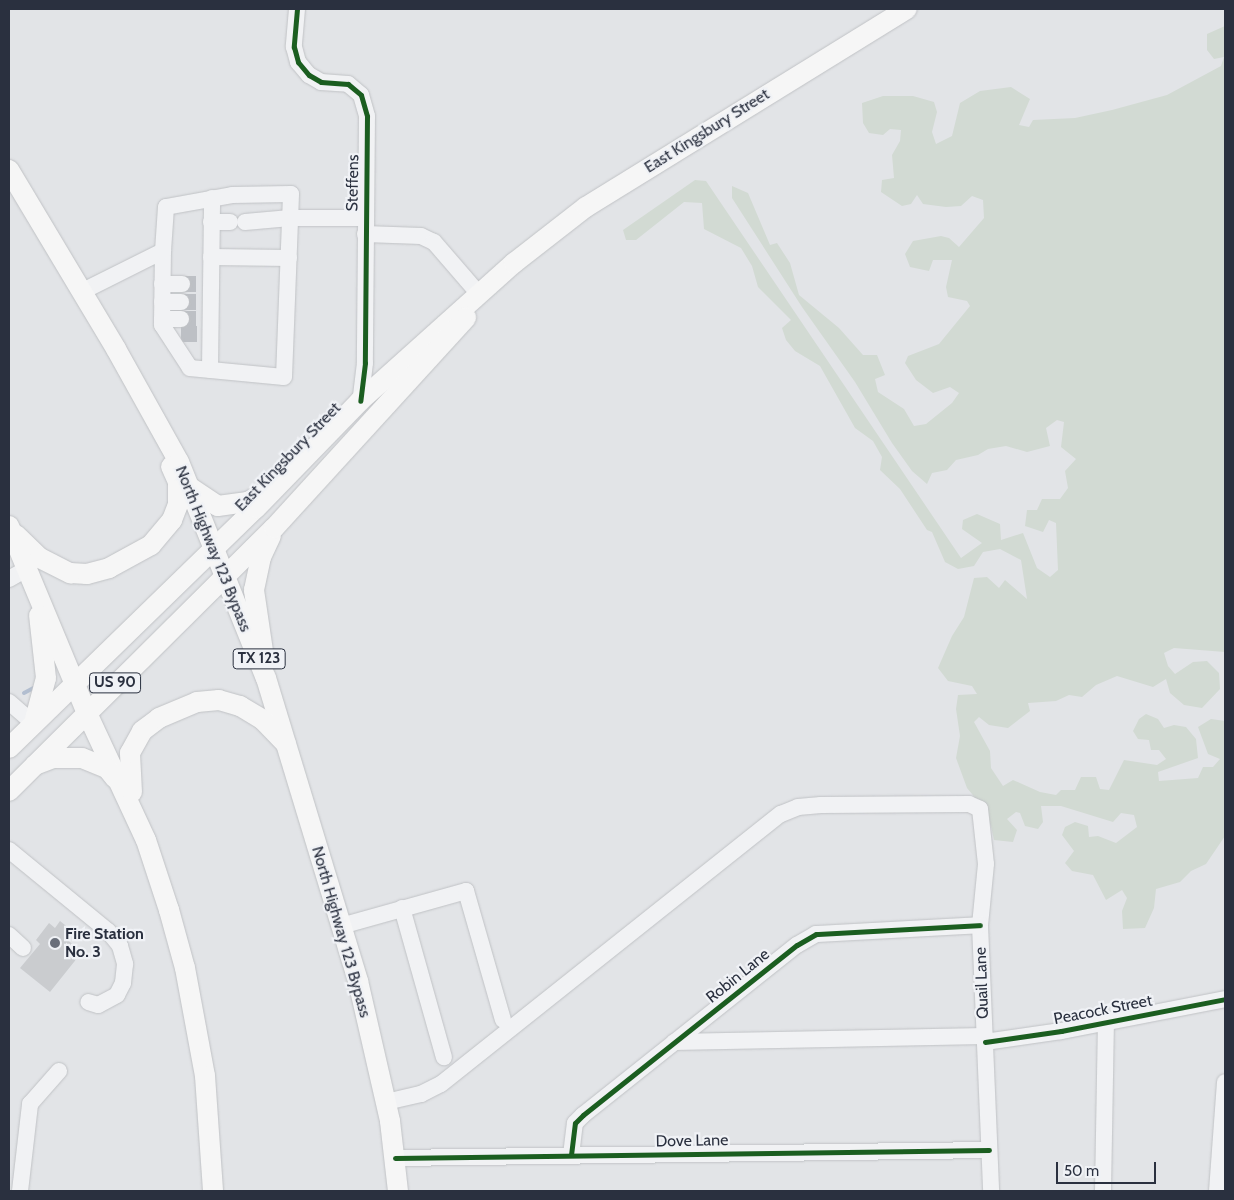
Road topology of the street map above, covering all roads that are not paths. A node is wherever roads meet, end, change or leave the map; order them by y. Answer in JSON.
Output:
{"nodes":[{"id":1,"x":297,"y":9,"type":"edge"},
{"id":2,"x":906,"y":9,"type":"edge"},
{"id":3,"x":9,"y":170,"type":"edge"},
{"id":4,"x":212,"y":198,"type":"junction"},
{"id":5,"x":290,"y":218,"type":"junction"},
{"id":6,"x":211,"y":222,"type":"junction"},
{"id":7,"x":365,"y":226,"type":"junction"},
{"id":8,"x":163,"y":251,"type":"junction"},
{"id":9,"x":211,"y":257,"type":"junction"},
{"id":10,"x":289,"y":258,"type":"junction"},
{"id":11,"x":514,"y":263,"type":"junction"},
{"id":12,"x":162,"y":284,"type":"junction"},
{"id":13,"x":196,"y":284,"type":"junction"},
{"id":14,"x":81,"y":292,"type":"junction"},
{"id":15,"x":478,"y":293,"type":"junction"},
{"id":16,"x":162,"y":302,"type":"junction"},
{"id":17,"x":196,"y":303,"type":"junction"},
{"id":18,"x":188,"y":327,"type":"junction"},
{"id":19,"x":210,"y":370,"type":"junction"},
{"id":20,"x":145,"y":400,"type":"junction"},
{"id":21,"x":360,"y":401,"type":"junction"},
{"id":22,"x":276,"y":486,"type":"junction"},
{"id":23,"x":192,"y":488,"type":"junction"},
{"id":24,"x":10,"y":528,"type":"edge"},
{"id":25,"x":274,"y":528,"type":"junction"},
{"id":26,"x":213,"y":548,"type":"junction"},
{"id":27,"x":26,"y":569,"type":"junction"},
{"id":28,"x":224,"y":577,"type":"junction"},
{"id":29,"x":9,"y":580,"type":"edge"},
{"id":30,"x":36,"y":593,"type":"junction"},
{"id":31,"x":266,"y":678,"type":"junction"},
{"id":32,"x":76,"y":683,"type":"junction"},
{"id":33,"x":9,"y":702,"type":"edge"},
{"id":34,"x":86,"y":711,"type":"junction"},
{"id":35,"x":33,"y":723,"type":"junction"},
{"id":36,"x":287,"y":745,"type":"junction"},
{"id":37,"x":9,"y":748,"type":"edge"},
{"id":38,"x":33,"y":766,"type":"junction"},
{"id":39,"x":123,"y":788,"type":"junction"},
{"id":40,"x":9,"y":791,"type":"edge"},
{"id":41,"x":146,"y":840,"type":"junction"},
{"id":42,"x":9,"y":850,"type":"edge"},
{"id":43,"x":402,"y":908,"type":"junction"},
{"id":44,"x":980,"y":925,"type":"junction"},
{"id":45,"x":341,"y":926,"type":"junction"},
{"id":46,"x":9,"y":934,"type":"edge"},
{"id":47,"x":23,"y":948,"type":"dead end"},
{"id":48,"x":1225,"y":999,"type":"edge"},
{"id":49,"x":88,"y":1002,"type":"dead end"},
{"id":50,"x":504,"y":1020,"type":"dead end"},
{"id":51,"x":1106,"y":1022,"type":"junction"},
{"id":52,"x":985,"y":1039,"type":"junction"},
{"id":53,"x":674,"y":1042,"type":"junction"},
{"id":54,"x":444,"y":1057,"type":"dead end"},
{"id":55,"x":59,"y":1071,"type":"dead end"},
{"id":56,"x":1225,"y":1082,"type":"edge"},
{"id":57,"x":386,"y":1102,"type":"junction"},
{"id":58,"x":989,"y":1150,"type":"junction"},
{"id":59,"x":571,"y":1155,"type":"junction"},
{"id":60,"x":395,"y":1158,"type":"junction"},
{"id":61,"x":20,"y":1191,"type":"edge"},
{"id":62,"x":213,"y":1191,"type":"edge"},
{"id":63,"x":398,"y":1191,"type":"edge"},
{"id":64,"x":991,"y":1191,"type":"edge"},
{"id":65,"x":1104,"y":1191,"type":"edge"},
{"id":66,"x":1218,"y":1191,"type":"edge"}],
"edges":[{"from":1,"to":7,"type":"street","name":"Steffens"},
{"from":2,"to":11,"type":"main road","name":"East Kingsbury Street","number":"US 90"},
{"from":3,"to":14,"type":"main road","name":"North Highway 123 Bypass","number":"TX 123"},
{"from":4,"to":5,"type":"street"},
{"from":4,"to":6,"type":"street"},
{"from":4,"to":8,"type":"street"},
{"from":5,"to":6,"type":"street"},
{"from":5,"to":7,"type":"street"},
{"from":5,"to":10,"type":"street"},
{"from":6,"to":9,"type":"street"},
{"from":7,"to":15,"type":"street"},
{"from":7,"to":21,"type":"street","name":"Steffens"},
{"from":8,"to":12,"type":"street"},
{"from":8,"to":14,"type":"street"},
{"from":9,"to":10,"type":"street"},
{"from":9,"to":13,"type":"street"},
{"from":10,"to":19,"type":"street"},
{"from":11,"to":15,"type":"main road","name":"East Kingsbury Street","number":"US 90"},
{"from":11,"to":25,"type":"main road","name":"East Kingsbury Street","number":"US 90"},
{"from":12,"to":13,"type":"street"},
{"from":12,"to":16,"type":"street"},
{"from":13,"to":17,"type":"street"},
{"from":14,"to":20,"type":"main road","name":"North Highway 123 Bypass","number":"TX 123"},
{"from":15,"to":21,"type":"main road","name":"East Kingsbury Street","number":"US 90"},
{"from":16,"to":17,"type":"street"},
{"from":16,"to":18,"type":"street"},
{"from":17,"to":18,"type":"street"},
{"from":18,"to":19,"type":"street"},
{"from":18,"to":19,"type":"street"},
{"from":20,"to":23,"type":"main road","name":"North Highway 123 Bypass","number":"TX 123"},
{"from":20,"to":24,"type":"main road"},
{"from":21,"to":22,"type":"main road","name":"East Kingsbury Street","number":"US 90"},
{"from":22,"to":23,"type":"main road"},
{"from":22,"to":26,"type":"main road","name":"East Kingsbury Street","number":"US 90"},
{"from":23,"to":26,"type":"main road","name":"North Highway 123 Bypass","number":"TX 123"},
{"from":24,"to":27,"type":"main road"},
{"from":25,"to":28,"type":"main road","name":"East Kingsbury Street","number":"US 90"},
{"from":25,"to":31,"type":"main road"},
{"from":26,"to":28,"type":"main road","name":"North Highway 123 Bypass","number":"TX 123"},
{"from":26,"to":32,"type":"main road","name":"East Kingsbury Street","number":"US 90"},
{"from":27,"to":29,"type":"street"},
{"from":27,"to":30,"type":"main road"},
{"from":28,"to":31,"type":"main road","name":"North Highway 123 Bypass","number":"TX 123"},
{"from":28,"to":34,"type":"main road","name":"East Kingsbury Street","number":"US 90"},
{"from":30,"to":32,"type":"main road"},
{"from":30,"to":35,"type":"main road"},
{"from":31,"to":36,"type":"main road","name":"North Highway 123 Bypass","number":"TX 123"},
{"from":32,"to":34,"type":"main road"},
{"from":32,"to":35,"type":"main road","name":"East Kingsbury Street","number":"US 90"},
{"from":33,"to":35,"type":"street"},
{"from":34,"to":38,"type":"main road","name":"East Kingsbury Street","number":"US 90"},
{"from":34,"to":39,"type":"main road"},
{"from":35,"to":37,"type":"main road","name":"East Kingsbury Street","number":"US 90"},
{"from":36,"to":41,"type":"main road"},
{"from":36,"to":45,"type":"main road","name":"North Highway 123 Bypass","number":"TX 123"},
{"from":38,"to":39,"type":"main road"},
{"from":38,"to":40,"type":"main road","name":"East Kingsbury Street","number":"US 90"},
{"from":39,"to":41,"type":"main road"},
{"from":41,"to":62,"type":"main road"},
{"from":42,"to":49,"type":"street"},
{"from":43,"to":45,"type":"street"},
{"from":43,"to":50,"type":"street"},
{"from":43,"to":54,"type":"street"},
{"from":44,"to":52,"type":"street","name":"Quail Lane"},
{"from":44,"to":53,"type":"street","name":"Robin Lane"},
{"from":44,"to":57,"type":"street","name":"Quail Lane"},
{"from":45,"to":57,"type":"main road","name":"North Highway 123 Bypass","number":"TX 123"},
{"from":46,"to":47,"type":"street"},
{"from":48,"to":51,"type":"street","name":"Peacock Street"},
{"from":51,"to":52,"type":"street","name":"Peacock Street"},
{"from":51,"to":65,"type":"street"},
{"from":52,"to":53,"type":"street","name":"Peacock Street"},
{"from":52,"to":58,"type":"street","name":"Quail Lane"},
{"from":53,"to":59,"type":"street","name":"Robin Lane"},
{"from":55,"to":61,"type":"street"},
{"from":56,"to":66,"type":"street"},
{"from":57,"to":60,"type":"main road","name":"North Highway 123 Bypass","number":"TX 123"},
{"from":58,"to":59,"type":"street","name":"Dove Lane"},
{"from":58,"to":64,"type":"street","name":"Quail Lane"},
{"from":59,"to":60,"type":"street","name":"Dove Lane"},
{"from":60,"to":63,"type":"main road","name":"North Highway 123 Bypass","number":"TX 123"}]}
